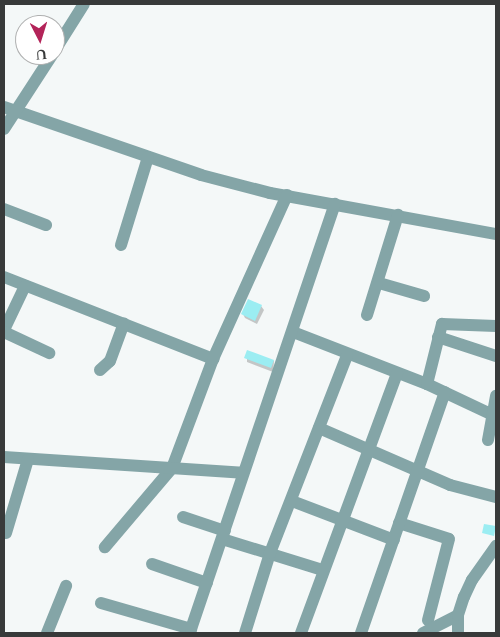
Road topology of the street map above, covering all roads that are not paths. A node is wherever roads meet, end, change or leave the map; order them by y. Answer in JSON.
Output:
{"nodes":[{"id":1,"x":84,"y":4,"type":"edge"},
{"id":2,"x":65,"y":34,"type":"edge"},
{"id":3,"x":46,"y":65,"type":"edge"},
{"id":4,"x":4,"y":107,"type":"edge"},
{"id":5,"x":17,"y":112,"type":"junction"},
{"id":6,"x":4,"y":129,"type":"edge"},
{"id":7,"x":148,"y":157,"type":"junction"},
{"id":8,"x":287,"y":195,"type":"junction"},
{"id":9,"x":335,"y":204,"type":"junction"},
{"id":10,"x":4,"y":209,"type":"edge"},
{"id":11,"x":398,"y":215,"type":"junction"},
{"id":12,"x":46,"y":225,"type":"dead end"},
{"id":13,"x":496,"y":234,"type":"edge"},
{"id":14,"x":121,"y":245,"type":"dead end"},
{"id":15,"x":4,"y":277,"type":"edge"},
{"id":16,"x":378,"y":283,"type":"junction"},
{"id":17,"x":25,"y":286,"type":"junction"},
{"id":18,"x":424,"y":296,"type":"dead end"},
{"id":19,"x":367,"y":315,"type":"dead end"},
{"id":20,"x":124,"y":324,"type":"junction"},
{"id":21,"x":496,"y":326,"type":"edge"},
{"id":22,"x":4,"y":331,"type":"edge"},
{"id":23,"x":292,"y":332,"type":"junction"},
{"id":24,"x":438,"y":337,"type":"junction"},
{"id":25,"x":49,"y":353,"type":"dead end"},
{"id":26,"x":347,"y":355,"type":"junction"},
{"id":27,"x":496,"y":356,"type":"edge"},
{"id":28,"x":213,"y":359,"type":"junction"},
{"id":29,"x":100,"y":370,"type":"dead end"},
{"id":30,"x":397,"y":373,"type":"junction"},
{"id":31,"x":427,"y":384,"type":"junction"},
{"id":32,"x":445,"y":392,"type":"junction"},
{"id":33,"x":496,"y":396,"type":"edge"},
{"id":34,"x":493,"y":414,"type":"junction"},
{"id":35,"x":319,"y":428,"type":"junction"},
{"id":36,"x":488,"y":440,"type":"dead end"},
{"id":37,"x":370,"y":448,"type":"junction"},
{"id":38,"x":4,"y":457,"type":"edge"},
{"id":39,"x":28,"y":459,"type":"junction"},
{"id":40,"x":172,"y":468,"type":"junction"},
{"id":41,"x":417,"y":468,"type":"junction"},
{"id":42,"x":242,"y":473,"type":"junction"},
{"id":43,"x":496,"y":497,"type":"edge"},
{"id":44,"x":292,"y":501,"type":"junction"},
{"id":45,"x":183,"y":517,"type":"dead end"},
{"id":46,"x":342,"y":519,"type":"junction"},
{"id":47,"x":399,"y":523,"type":"junction"},
{"id":48,"x":6,"y":533,"type":"dead end"},
{"id":49,"x":223,"y":535,"type":"junction"},
{"id":50,"x":394,"y":540,"type":"junction"},
{"id":51,"x":496,"y":546,"type":"edge"},
{"id":52,"x":105,"y":547,"type":"dead end"},
{"id":53,"x":270,"y":553,"type":"junction"},
{"id":54,"x":152,"y":564,"type":"dead end"},
{"id":55,"x":323,"y":570,"type":"junction"},
{"id":56,"x":207,"y":584,"type":"junction"},
{"id":57,"x":66,"y":586,"type":"dead end"},
{"id":58,"x":101,"y":603,"type":"dead end"},
{"id":59,"x":458,"y":615,"type":"junction"},
{"id":60,"x":428,"y":620,"type":"dead end"},
{"id":61,"x":46,"y":633,"type":"edge"},
{"id":62,"x":246,"y":633,"type":"edge"},
{"id":63,"x":301,"y":633,"type":"edge"},
{"id":64,"x":361,"y":633,"type":"edge"},
{"id":65,"x":423,"y":633,"type":"edge"},
{"id":66,"x":458,"y":633,"type":"edge"}],
"edges":[{"from":1,"to":2,"type":"street"},
{"from":3,"to":5,"type":"street"},
{"from":4,"to":5,"type":"street"},
{"from":5,"to":6,"type":"street"},
{"from":5,"to":7,"type":"street"},
{"from":7,"to":8,"type":"street"},
{"from":7,"to":14,"type":"street"},
{"from":8,"to":9,"type":"street"},
{"from":8,"to":28,"type":"street"},
{"from":9,"to":11,"type":"street"},
{"from":9,"to":23,"type":"street"},
{"from":10,"to":12,"type":"street"},
{"from":11,"to":13,"type":"street"},
{"from":11,"to":16,"type":"street"},
{"from":15,"to":17,"type":"street"},
{"from":16,"to":18,"type":"street"},
{"from":16,"to":19,"type":"street"},
{"from":17,"to":20,"type":"street"},
{"from":17,"to":22,"type":"street"},
{"from":20,"to":28,"type":"street"},
{"from":20,"to":29,"type":"street"},
{"from":21,"to":24,"type":"street"},
{"from":22,"to":25,"type":"street"},
{"from":23,"to":26,"type":"street"},
{"from":23,"to":42,"type":"street"},
{"from":24,"to":27,"type":"street"},
{"from":24,"to":31,"type":"street"},
{"from":26,"to":30,"type":"street"},
{"from":26,"to":35,"type":"street"},
{"from":28,"to":40,"type":"street"},
{"from":30,"to":31,"type":"street"},
{"from":30,"to":37,"type":"street"},
{"from":31,"to":32,"type":"street"},
{"from":32,"to":34,"type":"street"},
{"from":32,"to":41,"type":"street"},
{"from":33,"to":34,"type":"street"},
{"from":34,"to":36,"type":"street"},
{"from":35,"to":37,"type":"street"},
{"from":35,"to":44,"type":"street"},
{"from":37,"to":41,"type":"street"},
{"from":37,"to":46,"type":"street"},
{"from":38,"to":39,"type":"street"},
{"from":39,"to":40,"type":"street"},
{"from":39,"to":48,"type":"street"},
{"from":40,"to":42,"type":"street"},
{"from":40,"to":52,"type":"street"},
{"from":41,"to":43,"type":"street"},
{"from":41,"to":47,"type":"street"},
{"from":42,"to":49,"type":"street"},
{"from":44,"to":46,"type":"street"},
{"from":44,"to":53,"type":"street"},
{"from":45,"to":49,"type":"street"},
{"from":46,"to":50,"type":"street"},
{"from":46,"to":55,"type":"street"},
{"from":47,"to":50,"type":"street"},
{"from":47,"to":60,"type":"street"},
{"from":49,"to":53,"type":"street"},
{"from":49,"to":56,"type":"street"},
{"from":50,"to":64,"type":"street"},
{"from":51,"to":59,"type":"street"},
{"from":53,"to":55,"type":"street"},
{"from":53,"to":62,"type":"street"},
{"from":54,"to":56,"type":"street"},
{"from":55,"to":63,"type":"street"},
{"from":56,"to":58,"type":"street"},
{"from":57,"to":61,"type":"street"},
{"from":59,"to":65,"type":"street"},
{"from":59,"to":66,"type":"street"}]}
